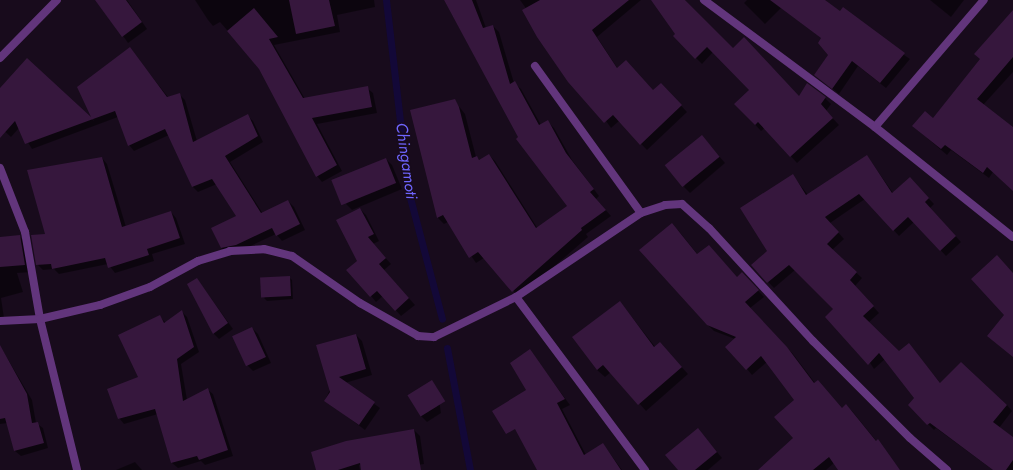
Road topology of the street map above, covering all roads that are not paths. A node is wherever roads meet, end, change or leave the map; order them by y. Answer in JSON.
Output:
{"nodes":[{"id":1,"x":57,"y":0,"type":"edge"},
{"id":2,"x":704,"y":0,"type":"edge"},
{"id":3,"x":984,"y":0,"type":"edge"},
{"id":4,"x":0,"y":58,"type":"edge"},
{"id":5,"x":535,"y":66,"type":"dead end"},
{"id":6,"x":875,"y":127,"type":"junction"},
{"id":7,"x":0,"y":168,"type":"edge"},
{"id":8,"x":642,"y":213,"type":"junction"},
{"id":9,"x":1013,"y":237,"type":"edge"},
{"id":10,"x":516,"y":297,"type":"junction"},
{"id":11,"x":40,"y":319,"type":"junction"},
{"id":12,"x":0,"y":321,"type":"edge"},
{"id":13,"x":77,"y":470,"type":"edge"},
{"id":14,"x":645,"y":470,"type":"edge"},
{"id":15,"x":947,"y":470,"type":"edge"}],
"edges":[{"from":1,"to":4,"type":"street"},
{"from":2,"to":6,"type":"street"},
{"from":3,"to":6,"type":"street"},
{"from":5,"to":8,"type":"street"},
{"from":6,"to":9,"type":"street"},
{"from":7,"to":11,"type":"street"},
{"from":8,"to":10,"type":"street"},
{"from":8,"to":15,"type":"street"},
{"from":10,"to":11,"type":"street"},
{"from":10,"to":14,"type":"street"},
{"from":11,"to":12,"type":"street"},
{"from":11,"to":13,"type":"street"}]}
